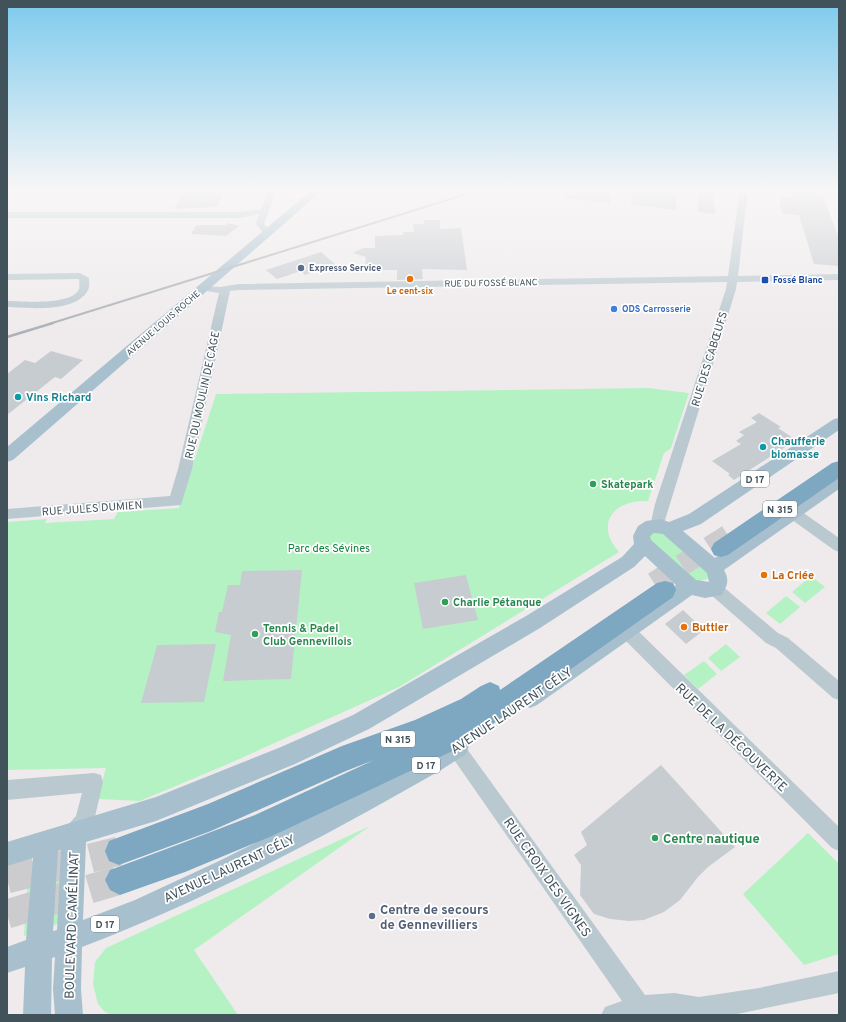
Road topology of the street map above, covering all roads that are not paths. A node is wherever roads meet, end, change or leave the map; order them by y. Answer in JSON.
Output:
{"nodes":[{"id":1,"x":264,"y":237,"type":"edge"},
{"id":2,"x":737,"y":237,"type":"edge"},
{"id":3,"x":732,"y":273,"type":"junction"},
{"id":4,"x":7,"y":277,"type":"edge"},
{"id":5,"x":839,"y":277,"type":"edge"},
{"id":6,"x":209,"y":284,"type":"junction"},
{"id":7,"x":226,"y":288,"type":"junction"},
{"id":8,"x":7,"y":304,"type":"edge"},
{"id":9,"x":839,"y":423,"type":"edge"},
{"id":10,"x":7,"y":456,"type":"edge"},
{"id":11,"x":839,"y":468,"type":"edge"},
{"id":12,"x":839,"y":481,"type":"edge"},
{"id":13,"x":176,"y":501,"type":"joint"},
{"id":14,"x":793,"y":513,"type":"junction"},
{"id":15,"x":7,"y":514,"type":"edge"},
{"id":16,"x":663,"y":528,"type":"junction"},
{"id":17,"x":644,"y":545,"type":"junction"},
{"id":18,"x":839,"y":546,"type":"edge"},
{"id":19,"x":722,"y":549,"type":"tunnel mouth"},
{"id":20,"x":714,"y":568,"type":"junction"},
{"id":21,"x":670,"y":586,"type":"junction"},
{"id":22,"x":715,"y":589,"type":"junction"},
{"id":23,"x":627,"y":631,"type":"junction"},
{"id":24,"x":772,"y":638,"type":"junction"},
{"id":25,"x":839,"y":692,"type":"edge"},
{"id":26,"x":839,"y":700,"type":"edge"},
{"id":27,"x":456,"y":748,"type":"junction"},
{"id":28,"x":7,"y":790,"type":"edge"},
{"id":29,"x":74,"y":834,"type":"junction"},
{"id":30,"x":839,"y":841,"type":"edge"},
{"id":31,"x":46,"y":843,"type":"junction"},
{"id":32,"x":119,"y":851,"type":"tunnel mouth"},
{"id":33,"x":7,"y":854,"type":"edge"},
{"id":34,"x":120,"y":880,"type":"tunnel mouth"},
{"id":35,"x":69,"y":938,"type":"junction"},
{"id":36,"x":39,"y":950,"type":"junction"},
{"id":37,"x":7,"y":960,"type":"edge"},
{"id":38,"x":839,"y":982,"type":"edge"},
{"id":39,"x":640,"y":1011,"type":"edge"},
{"id":40,"x":694,"y":1012,"type":"edge"},
{"id":41,"x":36,"y":1015,"type":"edge"},
{"id":42,"x":69,"y":1015,"type":"edge"},
{"id":43,"x":613,"y":1015,"type":"edge"}],
"edges":[{"from":1,"to":6,"type":"main road","name":"AVENUE LOUIS ROCHE"},
{"from":2,"to":3,"type":"street","name":"RUE DES CABŒUFS"},
{"from":3,"to":5,"type":"street","name":"RUE DU FOSSÉ BLANC"},
{"from":3,"to":7,"type":"street","name":"RUE DU FOSSÉ BLANC"},
{"from":3,"to":16,"type":"street","name":"RUE DES CABŒUFS"},
{"from":4,"to":8,"type":"street"},
{"from":6,"to":7,"type":"street","name":"RUE DU FOSSÉ BLANC"},
{"from":6,"to":10,"type":"main road","name":"AVENUE LOUIS ROCHE"},
{"from":7,"to":13,"type":"street","name":"RUE DU MOULIN DE CAGE"},
{"from":9,"to":16,"type":"main road","number":"D 17"},
{"from":11,"to":19,"type":"highway","number":"N 315"},
{"from":12,"to":14,"type":"main road"},
{"from":13,"to":15,"type":"street","name":"RUE JULES DUMIEN"},
{"from":14,"to":18,"type":"street"},
{"from":14,"to":20,"type":"main road"},
{"from":16,"to":17,"type":"main road","number":"D 17"},
{"from":16,"to":20,"type":"main road"},
{"from":17,"to":21,"type":"main road"},
{"from":17,"to":29,"type":"main road"},
{"from":20,"to":22,"type":"main road"},
{"from":21,"to":22,"type":"main road"},
{"from":21,"to":23,"type":"main road","name":"AVENUE LAURENT CÉLY","number":"D 17"},
{"from":21,"to":32,"type":"highway","number":"N 315"},
{"from":21,"to":34,"type":"highway","number":"N 315"},
{"from":22,"to":24,"type":"street"},
{"from":23,"to":27,"type":"main road","name":"AVENUE LAURENT CÉLY","number":"D 17"},
{"from":23,"to":30,"type":"street","name":"RUE DE LA DÉCOUVERTE"},
{"from":24,"to":25,"type":"street"},
{"from":24,"to":26,"type":"street"},
{"from":27,"to":35,"type":"main road","name":"AVENUE LAURENT CÉLY","number":"D 17"},
{"from":27,"to":39,"type":"street","name":"RUE CROIX DES VIGNES"},
{"from":28,"to":29,"type":"street"},
{"from":29,"to":31,"type":"main road"},
{"from":29,"to":35,"type":"main road","name":"BOULEVARD CAMÉLINAT"},
{"from":31,"to":33,"type":"main road"},
{"from":31,"to":36,"type":"main road"},
{"from":35,"to":36,"type":"main road","name":"AVENUE LAURENT CÉLY","number":"D 17"},
{"from":35,"to":42,"type":"main road","name":"BOULEVARD CAMÉLINAT"},
{"from":36,"to":37,"type":"main road","name":"AVENUE LAURENT CÉLY","number":"D 17"},
{"from":36,"to":41,"type":"main road"},
{"from":38,"to":40,"type":"street"},
{"from":39,"to":40,"type":"street"},
{"from":39,"to":43,"type":"street"}]}
